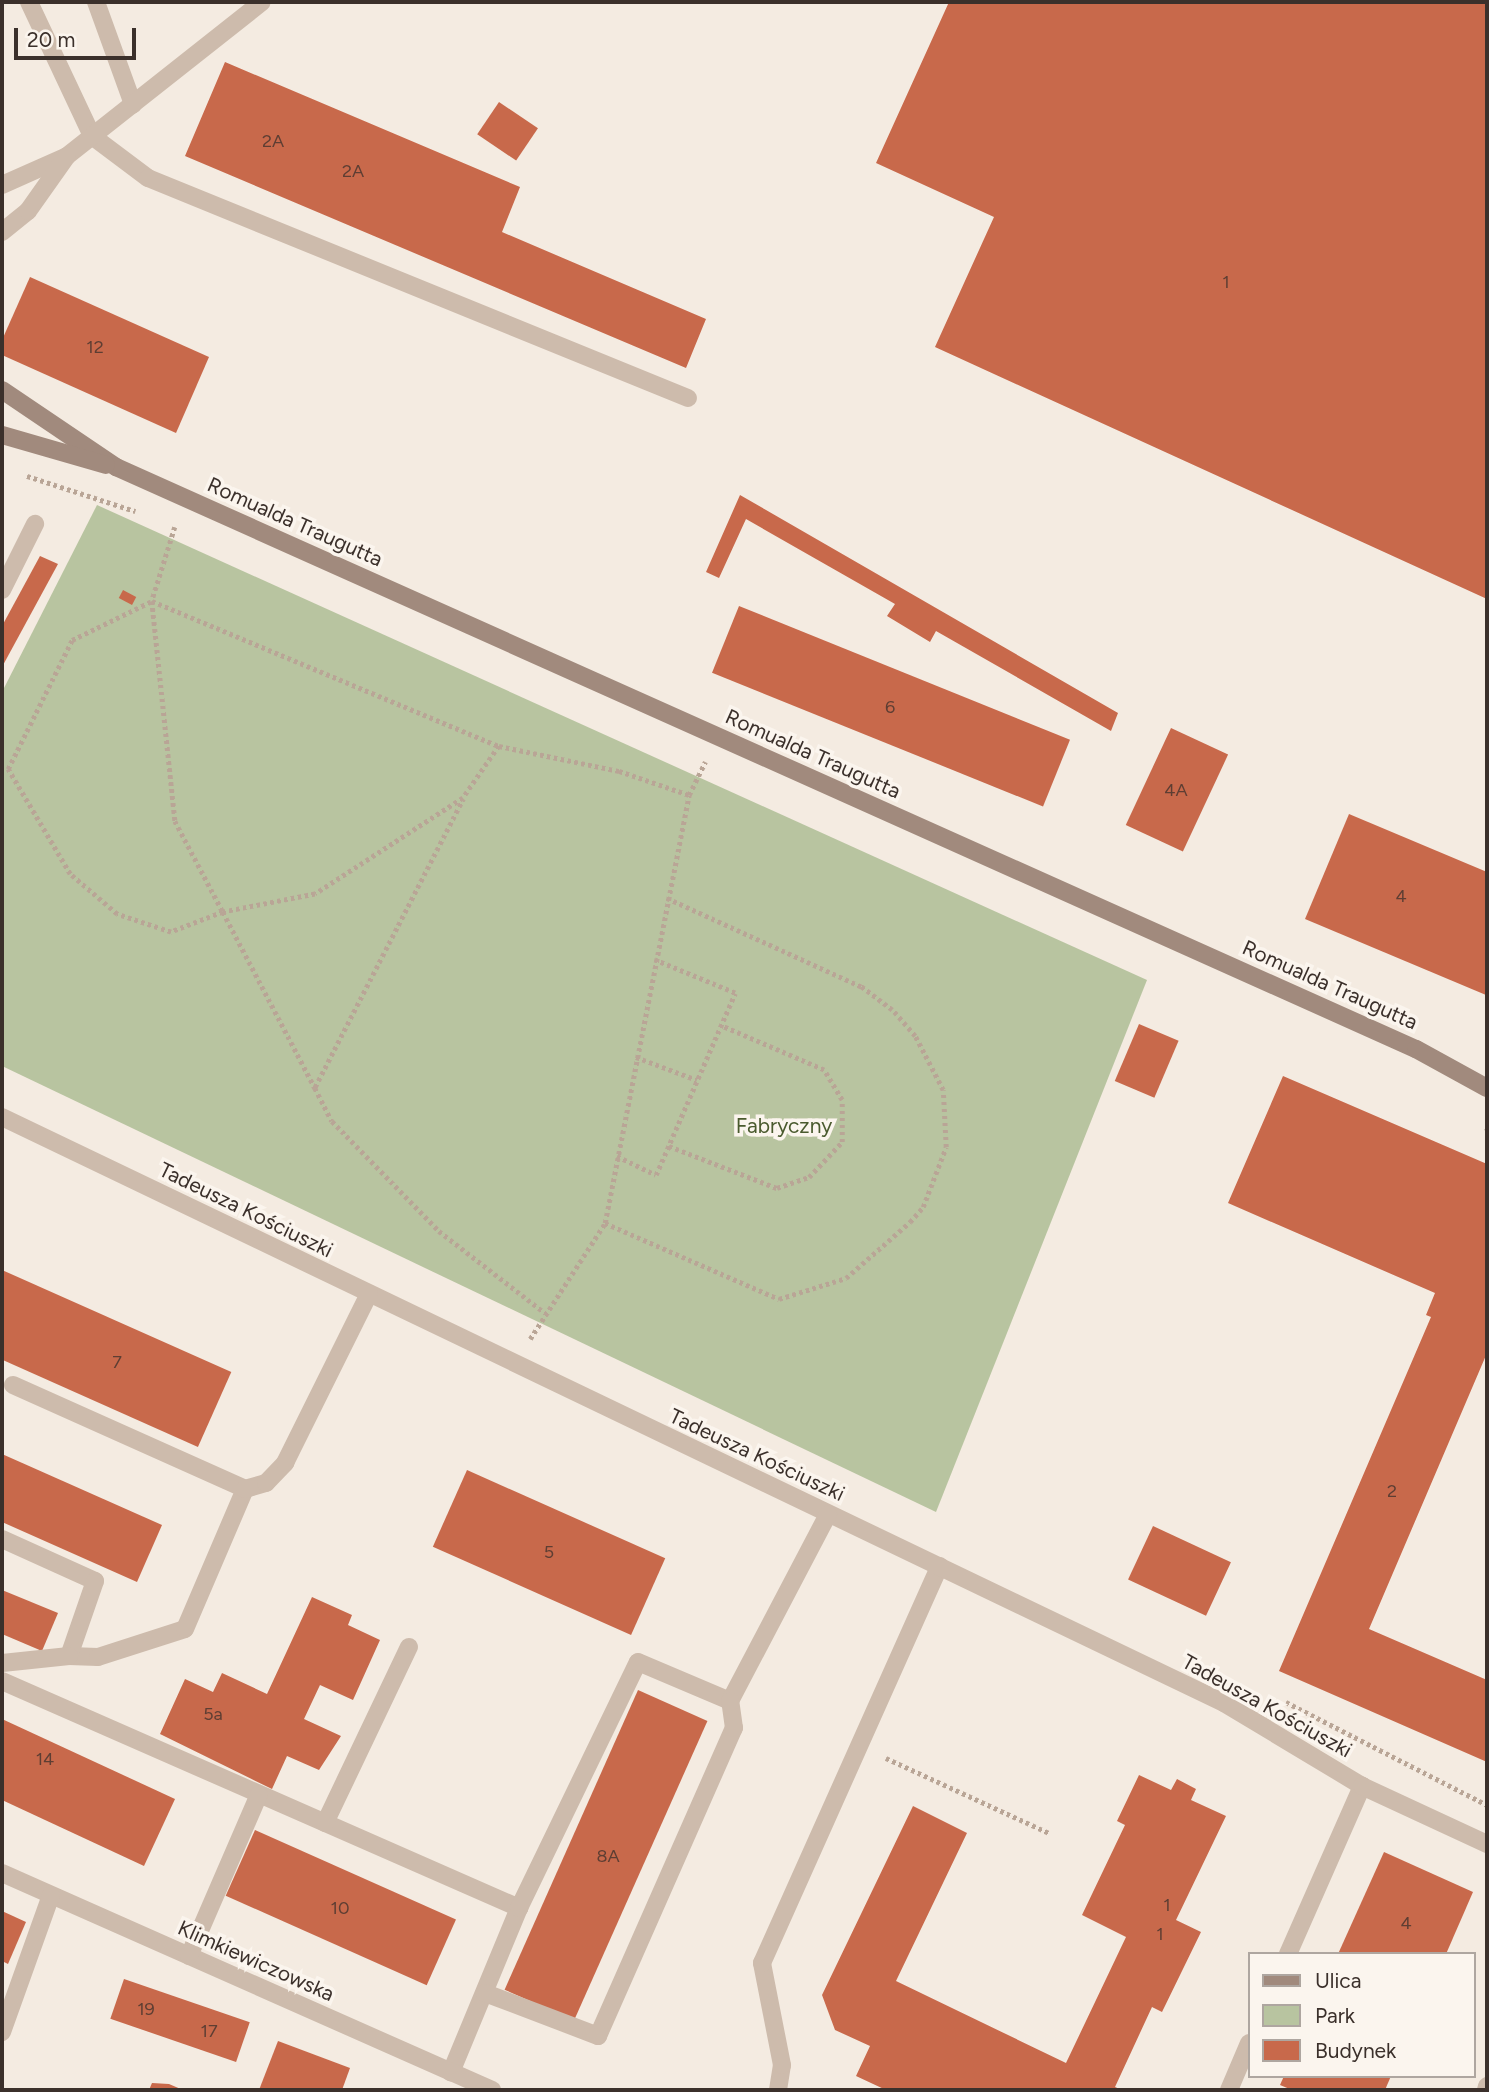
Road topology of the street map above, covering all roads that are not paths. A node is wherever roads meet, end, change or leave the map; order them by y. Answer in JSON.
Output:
{"nodes":[{"id":1,"x":29,"y":2,"type":"edge"},
{"id":2,"x":96,"y":2,"type":"edge"},
{"id":3,"x":262,"y":2,"type":"edge"},
{"id":4,"x":134,"y":104,"type":"junction"},
{"id":5,"x":92,"y":136,"type":"junction"},
{"id":6,"x":67,"y":156,"type":"junction"},
{"id":7,"x":2,"y":185,"type":"edge"},
{"id":8,"x":2,"y":232,"type":"edge"},
{"id":9,"x":2,"y":390,"type":"edge"},
{"id":10,"x":688,"y":398,"type":"dead end"},
{"id":11,"x":2,"y":435,"type":"edge"},
{"id":12,"x":117,"y":467,"type":"junction"},
{"id":13,"x":35,"y":524,"type":"dead end"},
{"id":14,"x":2,"y":590,"type":"edge"},
{"id":15,"x":1487,"y":1088,"type":"edge"},
{"id":16,"x":2,"y":1117,"type":"edge"},
{"id":17,"x":369,"y":1294,"type":"junction"},
{"id":18,"x":13,"y":1385,"type":"dead end"},
{"id":19,"x":245,"y":1489,"type":"junction"},
{"id":20,"x":828,"y":1514,"type":"junction"},
{"id":21,"x":2,"y":1539,"type":"edge"},
{"id":22,"x":940,"y":1566,"type":"junction"},
{"id":23,"x":409,"y":1647,"type":"dead end"},
{"id":24,"x":69,"y":1656,"type":"junction"},
{"id":25,"x":2,"y":1663,"type":"edge"},
{"id":26,"x":2,"y":1681,"type":"edge"},
{"id":27,"x":730,"y":1701,"type":"junction"},
{"id":28,"x":1362,"y":1786,"type":"junction"},
{"id":29,"x":259,"y":1794,"type":"junction"},
{"id":30,"x":326,"y":1823,"type":"junction"},
{"id":31,"x":1487,"y":1844,"type":"edge"},
{"id":32,"x":2,"y":1873,"type":"edge"},
{"id":33,"x":51,"y":1895,"type":"junction"},
{"id":34,"x":519,"y":1908,"type":"junction"},
{"id":35,"x":1289,"y":1952,"type":"edge"},
{"id":36,"x":189,"y":1956,"type":"junction"},
{"id":37,"x":485,"y":1993,"type":"junction"},
{"id":38,"x":2,"y":2032,"type":"edge"},
{"id":39,"x":1248,"y":2045,"type":"edge"},
{"id":40,"x":451,"y":2072,"type":"junction"},
{"id":41,"x":492,"y":2090,"type":"edge"},
{"id":42,"x":778,"y":2090,"type":"edge"},
{"id":43,"x":1228,"y":2090,"type":"edge"}],
"edges":[{"from":1,"to":5,"type":"street"},
{"from":2,"to":4,"type":"street"},
{"from":3,"to":4,"type":"street"},
{"from":4,"to":5,"type":"street"},
{"from":5,"to":6,"type":"street"},
{"from":5,"to":10,"type":"street"},
{"from":6,"to":7,"type":"street"},
{"from":6,"to":8,"type":"street"},
{"from":9,"to":12,"type":"main road","name":"Romualda Traugutta"},
{"from":11,"to":12,"type":"main road","name":"Romualda Traugutta"},
{"from":12,"to":15,"type":"main road","name":"Romualda Traugutta"},
{"from":13,"to":14,"type":"street"},
{"from":16,"to":17,"type":"street","name":"Tadeusza Kościuszki"},
{"from":17,"to":19,"type":"street"},
{"from":17,"to":20,"type":"street","name":"Tadeusza Kościuszki"},
{"from":18,"to":19,"type":"street"},
{"from":19,"to":24,"type":"street"},
{"from":20,"to":22,"type":"street","name":"Tadeusza Kościuszki"},
{"from":20,"to":27,"type":"street"},
{"from":21,"to":24,"type":"street"},
{"from":22,"to":28,"type":"street","name":"Tadeusza Kościuszki"},
{"from":22,"to":42,"type":"street"},
{"from":23,"to":30,"type":"street"},
{"from":24,"to":25,"type":"street"},
{"from":26,"to":29,"type":"street"},
{"from":27,"to":34,"type":"street"},
{"from":27,"to":37,"type":"street"},
{"from":28,"to":31,"type":"street","name":"Tadeusza Kościuszki"},
{"from":28,"to":35,"type":"street"},
{"from":29,"to":30,"type":"street"},
{"from":29,"to":36,"type":"street"},
{"from":30,"to":34,"type":"street"},
{"from":32,"to":33,"type":"street","name":"Klimkiewiczowska"},
{"from":33,"to":36,"type":"street","name":"Klimkiewiczowska"},
{"from":33,"to":38,"type":"street"},
{"from":34,"to":37,"type":"street"},
{"from":36,"to":40,"type":"street","name":"Klimkiewiczowska"},
{"from":37,"to":40,"type":"street"},
{"from":39,"to":43,"type":"street"},
{"from":40,"to":41,"type":"street","name":"Klimkiewiczowska"}]}
